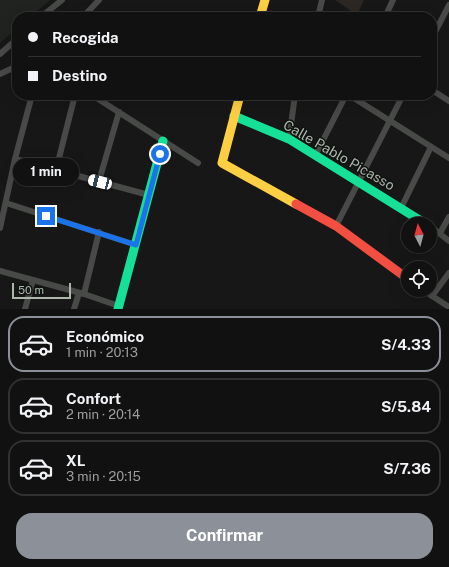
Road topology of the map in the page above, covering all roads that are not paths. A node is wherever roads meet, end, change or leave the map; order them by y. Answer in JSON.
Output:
{"nodes":[{"id":1,"x":62,"y":0,"type":"edge"},
{"id":2,"x":99,"y":0,"type":"edge"},
{"id":3,"x":265,"y":0,"type":"edge"},
{"id":4,"x":322,"y":0,"type":"edge"},
{"id":5,"x":393,"y":0,"type":"edge"},
{"id":6,"x":449,"y":5,"type":"edge"},
{"id":7,"x":47,"y":12,"type":"edge"},
{"id":8,"x":88,"y":12,"type":"edge"},
{"id":9,"x":261,"y":12,"type":"edge"},
{"id":10,"x":319,"y":12,"type":"edge"},
{"id":11,"x":387,"y":12,"type":"edge"},
{"id":12,"x":437,"y":28,"type":"edge"},
{"id":13,"x":12,"y":43,"type":"edge"},
{"id":14,"x":0,"y":54,"type":"edge"},
{"id":15,"x":12,"y":68,"type":"edge"},
{"id":16,"x":0,"y":74,"type":"edge"},
{"id":17,"x":437,"y":93,"type":"edge"},
{"id":18,"x":31,"y":100,"type":"edge"},
{"id":19,"x":74,"y":100,"type":"edge"},
{"id":20,"x":100,"y":100,"type":"edge"},
{"id":21,"x":239,"y":100,"type":"edge"},
{"id":22,"x":294,"y":100,"type":"edge"},
{"id":23,"x":344,"y":100,"type":"edge"},
{"id":24,"x":355,"y":100,"type":"edge"},
{"id":25,"x":400,"y":100,"type":"edge"},
{"id":26,"x":449,"y":101,"type":"edge"},
{"id":27,"x":119,"y":112,"type":"junction"},
{"id":28,"x":234,"y":116,"type":"junction"},
{"id":29,"x":389,"y":121,"type":"junction"},
{"id":30,"x":288,"y":139,"type":"junction"},
{"id":31,"x":163,"y":141,"type":"junction"},
{"id":32,"x":431,"y":147,"type":"junction"},
{"id":33,"x":315,"y":156,"type":"junction"},
{"id":34,"x":449,"y":158,"type":"edge"},
{"id":35,"x":15,"y":159,"type":"junction"},
{"id":36,"x":198,"y":163,"type":"dead end"},
{"id":37,"x":56,"y":170,"type":"junction"},
{"id":38,"x":100,"y":182,"type":"junction"},
{"id":39,"x":358,"y":182,"type":"junction"},
{"id":40,"x":149,"y":195,"type":"junction"},
{"id":41,"x":6,"y":203,"type":"junction"},
{"id":42,"x":401,"y":208,"type":"junction"},
{"id":43,"x":449,"y":216,"type":"edge"},
{"id":44,"x":415,"y":217,"type":"edge"},
{"id":45,"x":336,"y":226,"type":"junction"},
{"id":46,"x":0,"y":228,"type":"edge"},
{"id":47,"x":437,"y":231,"type":"edge"},
{"id":48,"x":99,"y":232,"type":"junction"},
{"id":49,"x":440,"y":233,"type":"junction"},
{"id":50,"x":449,"y":241,"type":"edge"},
{"id":51,"x":136,"y":245,"type":"junction"},
{"id":52,"x":0,"y":271,"type":"edge"},
{"id":53,"x":449,"y":273,"type":"edge"},
{"id":54,"x":401,"y":274,"type":"edge"},
{"id":55,"x":33,"y":280,"type":"junction"},
{"id":56,"x":437,"y":289,"type":"edge"},
{"id":57,"x":81,"y":293,"type":"junction"},
{"id":58,"x":434,"y":297,"type":"edge"},
{"id":59,"x":449,"y":307,"type":"edge"},
{"id":60,"x":119,"y":308,"type":"edge"},
{"id":61,"x":25,"y":309,"type":"edge"},
{"id":62,"x":74,"y":309,"type":"edge"}],
"edges":[{"from":1,"to":7,"type":"street"},
{"from":2,"to":8,"type":"street"},
{"from":3,"to":9,"type":"street"},
{"from":4,"to":10,"type":"street"},
{"from":5,"to":11,"type":"street"},
{"from":6,"to":12,"type":"street"},
{"from":13,"to":14,"type":"street"},
{"from":15,"to":16,"type":"street"},
{"from":17,"to":26,"type":"street"},
{"from":18,"to":35,"type":"street"},
{"from":19,"to":37,"type":"street"},
{"from":20,"to":27,"type":"street"},
{"from":21,"to":28,"type":"street"},
{"from":22,"to":30,"type":"street"},
{"from":23,"to":33,"type":"street"},
{"from":24,"to":29,"type":"street"},
{"from":25,"to":29,"type":"street"},
{"from":27,"to":31,"type":"street"},
{"from":27,"to":38,"type":"street"},
{"from":28,"to":30,"type":"street","name":"Calle Pablo Picasso"},
{"from":28,"to":45,"type":"street"},
{"from":29,"to":32,"type":"street"},
{"from":29,"to":39,"type":"street"},
{"from":30,"to":33,"type":"street","name":"Calle Pablo Picasso"},
{"from":31,"to":36,"type":"street"},
{"from":31,"to":40,"type":"street"},
{"from":32,"to":34,"type":"street"},
{"from":32,"to":42,"type":"street"},
{"from":33,"to":39,"type":"street","name":"Calle Pablo Picasso"},
{"from":35,"to":37,"type":"street"},
{"from":35,"to":41,"type":"street"},
{"from":37,"to":38,"type":"street"},
{"from":38,"to":40,"type":"street"},
{"from":39,"to":42,"type":"street","name":"Calle Pablo Picasso"},
{"from":39,"to":45,"type":"street"},
{"from":40,"to":51,"type":"street"},
{"from":41,"to":46,"type":"street"},
{"from":41,"to":48,"type":"street"},
{"from":42,"to":44,"type":"street","name":"Calle Pablo Picasso"},
{"from":43,"to":49,"type":"street"},
{"from":45,"to":54,"type":"street"},
{"from":47,"to":49,"type":"street"},
{"from":48,"to":51,"type":"street"},
{"from":48,"to":57,"type":"street"},
{"from":49,"to":50,"type":"street"},
{"from":51,"to":60,"type":"street"},
{"from":52,"to":55,"type":"street"},
{"from":53,"to":56,"type":"street"},
{"from":55,"to":57,"type":"street"},
{"from":55,"to":61,"type":"street"},
{"from":57,"to":60,"type":"street"},
{"from":57,"to":62,"type":"street"},
{"from":58,"to":59,"type":"street"}]}
